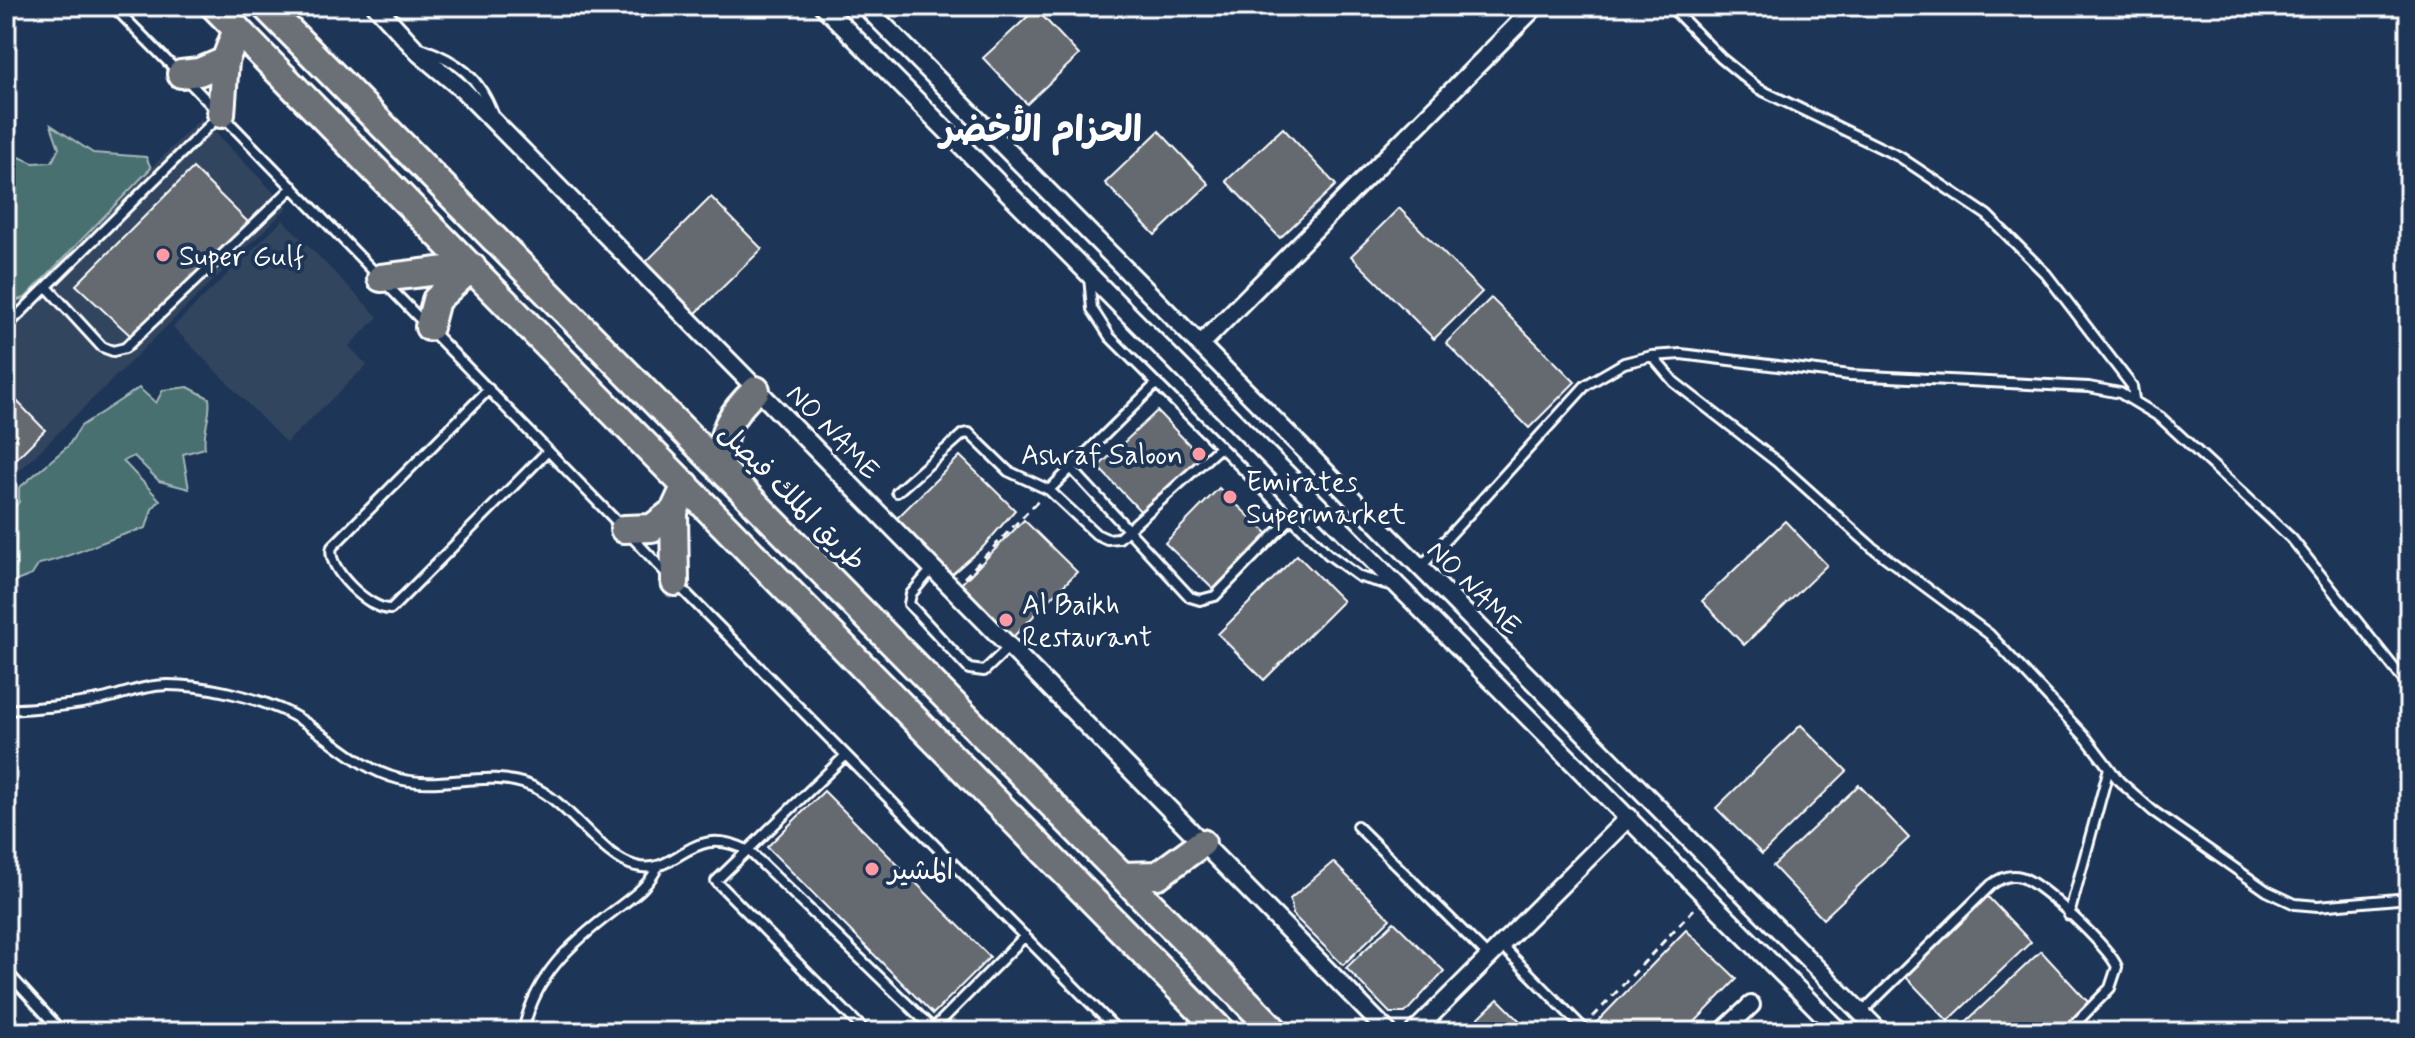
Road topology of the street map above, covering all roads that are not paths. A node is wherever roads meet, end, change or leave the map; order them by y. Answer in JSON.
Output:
{"nodes":[{"id":1,"x":113,"y":6,"type":"edge"},
{"id":2,"x":214,"y":6,"type":"edge"},
{"id":3,"x":265,"y":6,"type":"edge"},
{"id":4,"x":376,"y":6,"type":"edge"},
{"id":5,"x":823,"y":6,"type":"edge"},
{"id":6,"x":865,"y":6,"type":"edge"},
{"id":7,"x":1536,"y":6,"type":"edge"},
{"id":8,"x":1670,"y":6,"type":"edge"},
{"id":9,"x":237,"y":29,"type":"junction"},
{"id":10,"x":225,"y":61,"type":"junction"},
{"id":11,"x":181,"y":74,"type":"junction"},
{"id":12,"x":221,"y":114,"type":"junction"},
{"id":13,"x":293,"y":187,"type":"junction"},
{"id":14,"x":472,"y":267,"type":"junction"},
{"id":15,"x":1090,"y":277,"type":"junction"},
{"id":16,"x":381,"y":278,"type":"junction"},
{"id":17,"x":47,"y":287,"type":"junction"},
{"id":18,"x":6,"y":327,"type":"edge"},
{"id":19,"x":429,"y":327,"type":"junction"},
{"id":20,"x":1200,"y":345,"type":"junction"},
{"id":21,"x":1652,"y":356,"type":"junction"},
{"id":22,"x":1157,"y":383,"type":"junction"},
{"id":23,"x":489,"y":389,"type":"junction"},
{"id":24,"x":756,"y":390,"type":"junction"},
{"id":25,"x":2134,"y":399,"type":"junction"},
{"id":26,"x":1220,"y":447,"type":"junction"},
{"id":27,"x":548,"y":451,"type":"junction"},
{"id":28,"x":720,"y":467,"type":"junction"},
{"id":29,"x":1071,"y":468,"type":"junction"},
{"id":30,"x":686,"y":485,"type":"junction"},
{"id":31,"x":1049,"y":490,"type":"junction"},
{"id":32,"x":897,"y":492,"type":"dead end"},
{"id":33,"x":674,"y":511,"type":"junction"},
{"id":34,"x":1292,"y":517,"type":"junction"},
{"id":35,"x":624,"y":529,"type":"junction"},
{"id":36,"x":1130,"y":531,"type":"junction"},
{"id":37,"x":1420,"y":568,"type":"junction"},
{"id":38,"x":932,"y":569,"type":"junction"},
{"id":39,"x":675,"y":582,"type":"junction"},
{"id":40,"x":1398,"y":588,"type":"junction"},
{"id":41,"x":1009,"y":647,"type":"junction"},
{"id":42,"x":2409,"y":687,"type":"edge"},
{"id":43,"x":6,"y":710,"type":"edge"},
{"id":44,"x":844,"y":757,"type":"junction"},
{"id":45,"x":2109,"y":768,"type":"junction"},
{"id":46,"x":1629,"y":817,"type":"junction"},
{"id":47,"x":1357,"y":826,"type":"dead end"},
{"id":48,"x":1202,"y":843,"type":"junction"},
{"id":49,"x":749,"y":851,"type":"junction"},
{"id":50,"x":658,"y":866,"type":"junction"},
{"id":51,"x":1122,"y":876,"type":"junction"},
{"id":52,"x":2409,"y":898,"type":"edge"},
{"id":53,"x":2069,"y":915,"type":"junction"},
{"id":54,"x":1025,"y":936,"type":"junction"},
{"id":55,"x":1495,"y":951,"type":"junction"},
{"id":56,"x":6,"y":971,"type":"edge"},
{"id":57,"x":1751,"y":1005,"type":"dead end"},
{"id":58,"x":1861,"y":1013,"type":"junction"},
{"id":59,"x":931,"y":1030,"type":"edge"},
{"id":60,"x":1585,"y":1030,"type":"edge"},
{"id":61,"x":62,"y":1032,"type":"edge"},
{"id":62,"x":523,"y":1032,"type":"edge"},
{"id":63,"x":866,"y":1032,"type":"edge"},
{"id":64,"x":1119,"y":1032,"type":"edge"},
{"id":65,"x":1222,"y":1032,"type":"edge"},
{"id":66,"x":1276,"y":1032,"type":"edge"},
{"id":67,"x":1388,"y":1032,"type":"edge"},
{"id":68,"x":1414,"y":1032,"type":"edge"},
{"id":69,"x":1722,"y":1032,"type":"edge"},
{"id":70,"x":1840,"y":1032,"type":"edge"},
{"id":71,"x":1880,"y":1032,"type":"edge"},
{"id":72,"x":2067,"y":1032,"type":"edge"}],
"edges":[{"from":1,"to":11,"type":"lane"},
{"from":2,"to":9,"type":"main road"},
{"from":3,"to":28,"type":"main road","name":"طريق الملك فيصل"},
{"from":4,"to":24,"type":"street","name":"NO NAME"},
{"from":5,"to":15,"type":"street","name":"NO NAME"},
{"from":6,"to":20,"type":"street","name":"NO NAME"},
{"from":7,"to":20,"type":"street"},
{"from":8,"to":25,"type":"lane"},
{"from":9,"to":10,"type":"main road"},
{"from":9,"to":14,"type":"main road"},
{"from":10,"to":11,"type":"main road"},
{"from":10,"to":12,"type":"main road"},
{"from":11,"to":12,"type":"lane"},
{"from":12,"to":13,"type":"lane"},
{"from":12,"to":17,"type":"lane"},
{"from":13,"to":16,"type":"lane"},
{"from":13,"to":17,"type":"lane"},
{"from":14,"to":16,"type":"main road"},
{"from":14,"to":19,"type":"main road"},
{"from":14,"to":30,"type":"main road"},
{"from":15,"to":22,"type":"lane"},
{"from":15,"to":40,"type":"street","name":"NO NAME"},
{"from":16,"to":19,"type":"lane"},
{"from":17,"to":18,"type":"lane"},
{"from":19,"to":23,"type":"lane"},
{"from":20,"to":37,"type":"street","name":"NO NAME"},
{"from":21,"to":25,"type":"lane"},
{"from":21,"to":37,"type":"lane"},
{"from":21,"to":45,"type":"lane"},
{"from":22,"to":26,"type":"lane"},
{"from":22,"to":29,"type":"lane"},
{"from":23,"to":27,"type":"lane"},
{"from":23,"to":27,"type":"lane"},
{"from":24,"to":28,"type":"main road"},
{"from":24,"to":38,"type":"street","name":"NO NAME"},
{"from":25,"to":42,"type":"lane"},
{"from":26,"to":34,"type":"lane"},
{"from":26,"to":36,"type":"lane"},
{"from":27,"to":35,"type":"lane"},
{"from":28,"to":51,"type":"main road","name":"طريق الملك فيصل"},
{"from":29,"to":31,"type":"lane"},
{"from":29,"to":36,"type":"lane"},
{"from":30,"to":33,"type":"main road"},
{"from":30,"to":65,"type":"main road"},
{"from":31,"to":32,"type":"lane"},
{"from":31,"to":36,"type":"lane"},
{"from":33,"to":35,"type":"main road"},
{"from":33,"to":39,"type":"main road"},
{"from":34,"to":36,"type":"lane"},
{"from":34,"to":40,"type":"lane"},
{"from":35,"to":39,"type":"lane"},
{"from":37,"to":58,"type":"street","name":"NO NAME"},
{"from":38,"to":41,"type":"street","name":"NO NAME"},
{"from":38,"to":41,"type":"lane"},
{"from":39,"to":44,"type":"lane"},
{"from":40,"to":46,"type":"street","name":"NO NAME"},
{"from":41,"to":48,"type":"street","name":"NO NAME"},
{"from":43,"to":50,"type":"lane"},
{"from":44,"to":49,"type":"lane"},
{"from":44,"to":54,"type":"lane"},
{"from":45,"to":52,"type":"lane"},
{"from":45,"to":53,"type":"lane"},
{"from":46,"to":55,"type":"street"},
{"from":46,"to":70,"type":"street","name":"NO NAME"},
{"from":47,"to":55,"type":"lane"},
{"from":48,"to":51,"type":"main road"},
{"from":48,"to":67,"type":"street","name":"NO NAME"},
{"from":49,"to":50,"type":"lane"},
{"from":49,"to":59,"type":"lane"},
{"from":49,"to":63,"type":"lane"},
{"from":50,"to":62,"type":"lane"},
{"from":51,"to":66,"type":"main road","name":"طريق الملك فيصل"},
{"from":53,"to":58,"type":"lane"},
{"from":53,"to":72,"type":"lane"},
{"from":54,"to":59,"type":"lane"},
{"from":54,"to":64,"type":"lane"},
{"from":55,"to":60,"type":"lane"},
{"from":55,"to":68,"type":"street"},
{"from":56,"to":61,"type":"lane"},
{"from":57,"to":69,"type":"street"},
{"from":58,"to":71,"type":"street","name":"NO NAME"}]}
